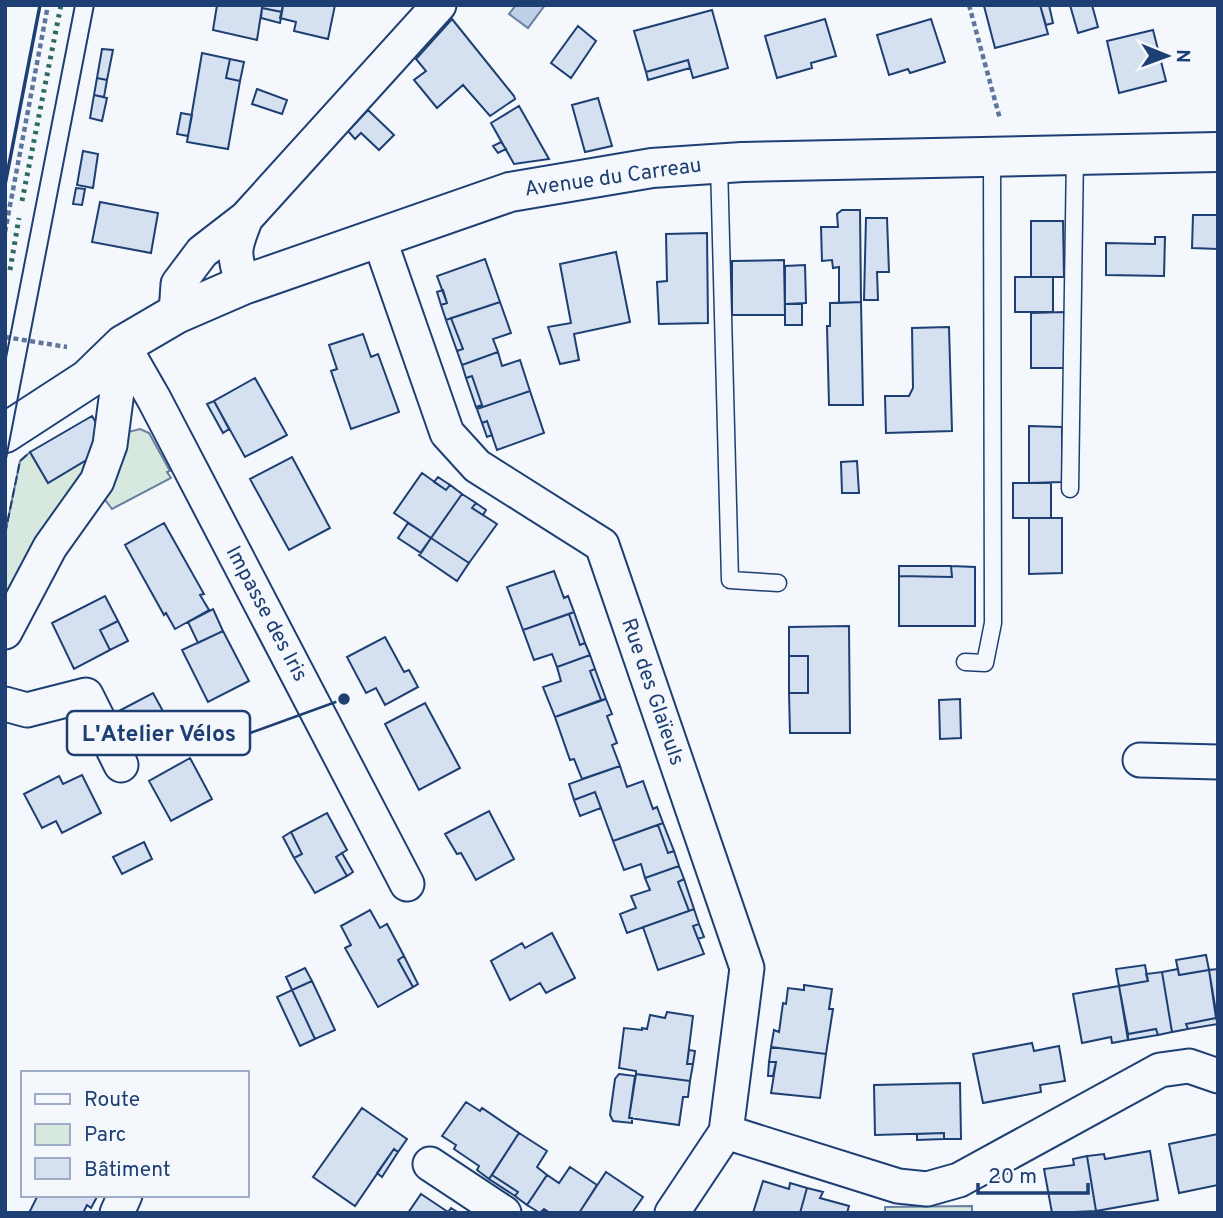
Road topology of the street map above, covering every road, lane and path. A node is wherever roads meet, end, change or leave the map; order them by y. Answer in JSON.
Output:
{"nodes":[{"id":1,"x":48,"y":5,"type":"edge"},
{"id":2,"x":439,"y":5,"type":"edge"},
{"id":3,"x":969,"y":5,"type":"edge"},
{"id":4,"x":1218,"y":152,"type":"edge"},
{"id":5,"x":1075,"y":154,"type":"junction"},
{"id":6,"x":1003,"y":155,"type":"junction"},
{"id":7,"x":719,"y":164,"type":"junction"},
{"id":8,"x":246,"y":218,"type":"junction"},
{"id":9,"x":5,"y":232,"type":"edge"},
{"id":10,"x":379,"y":238,"type":"junction"},
{"id":11,"x":243,"y":285,"type":"junction"},
{"id":12,"x":176,"y":314,"type":"junction"},
{"id":13,"x":5,"y":337,"type":"edge"},
{"id":14,"x":123,"y":345,"type":"junction"},
{"id":15,"x":67,"y":347,"type":"dead end"},
{"id":16,"x":5,"y":405,"type":"edge"},
{"id":17,"x":5,"y":433,"type":"edge"},
{"id":18,"x":1070,"y":489,"type":"dead end"},
{"id":19,"x":778,"y":583,"type":"dead end"},
{"id":20,"x":5,"y":632,"type":"edge"},
{"id":21,"x":965,"y":662,"type":"dead end"},
{"id":22,"x":5,"y":704,"type":"edge"},
{"id":23,"x":1140,"y":760,"type":"dead end"},
{"id":24,"x":1218,"y":762,"type":"edge"},
{"id":25,"x":121,"y":765,"type":"dead end"},
{"id":26,"x":407,"y":884,"type":"dead end"},
{"id":27,"x":1218,"y":1076,"type":"edge"},
{"id":28,"x":726,"y":1132,"type":"junction"},
{"id":29,"x":430,"y":1164,"type":"dead end"},
{"id":30,"x":124,"y":1197,"type":"edge"},
{"id":31,"x":117,"y":1213,"type":"edge"},
{"id":32,"x":504,"y":1213,"type":"edge"},
{"id":33,"x":672,"y":1213,"type":"edge"}],
"edges":[{"from":1,"to":9,"type":"path"},
{"from":2,"to":8,"type":"street"},
{"from":3,"to":6,"type":"path"},
{"from":4,"to":5,"type":"street","name":"Avenue du Carreau"},
{"from":5,"to":6,"type":"street","name":"Avenue du Carreau"},
{"from":5,"to":18,"type":"lane"},
{"from":6,"to":7,"type":"street","name":"Avenue du Carreau"},
{"from":6,"to":21,"type":"lane"},
{"from":7,"to":10,"type":"street","name":"Avenue du Carreau"},
{"from":7,"to":19,"type":"lane"},
{"from":8,"to":11,"type":"street"},
{"from":8,"to":12,"type":"street"},
{"from":10,"to":11,"type":"street","name":"Avenue du Carreau"},
{"from":10,"to":28,"type":"street","name":"Rue des Glaïeuls"},
{"from":11,"to":12,"type":"street","name":"Avenue du Carreau"},
{"from":12,"to":14,"type":"street","name":"Avenue du Carreau"},
{"from":13,"to":15,"type":"path"},
{"from":14,"to":16,"type":"street","name":"Avenue du Carreau"},
{"from":14,"to":17,"type":"street","name":"Avenue du Carreau"},
{"from":14,"to":20,"type":"street"},
{"from":14,"to":26,"type":"street","name":"Impasse des Iris"},
{"from":22,"to":25,"type":"street"},
{"from":23,"to":24,"type":"street"},
{"from":27,"to":28,"type":"street"},
{"from":28,"to":33,"type":"street","name":"Rue des Glaïeuls"},
{"from":29,"to":32,"type":"street"},
{"from":30,"to":31,"type":"street"}]}
